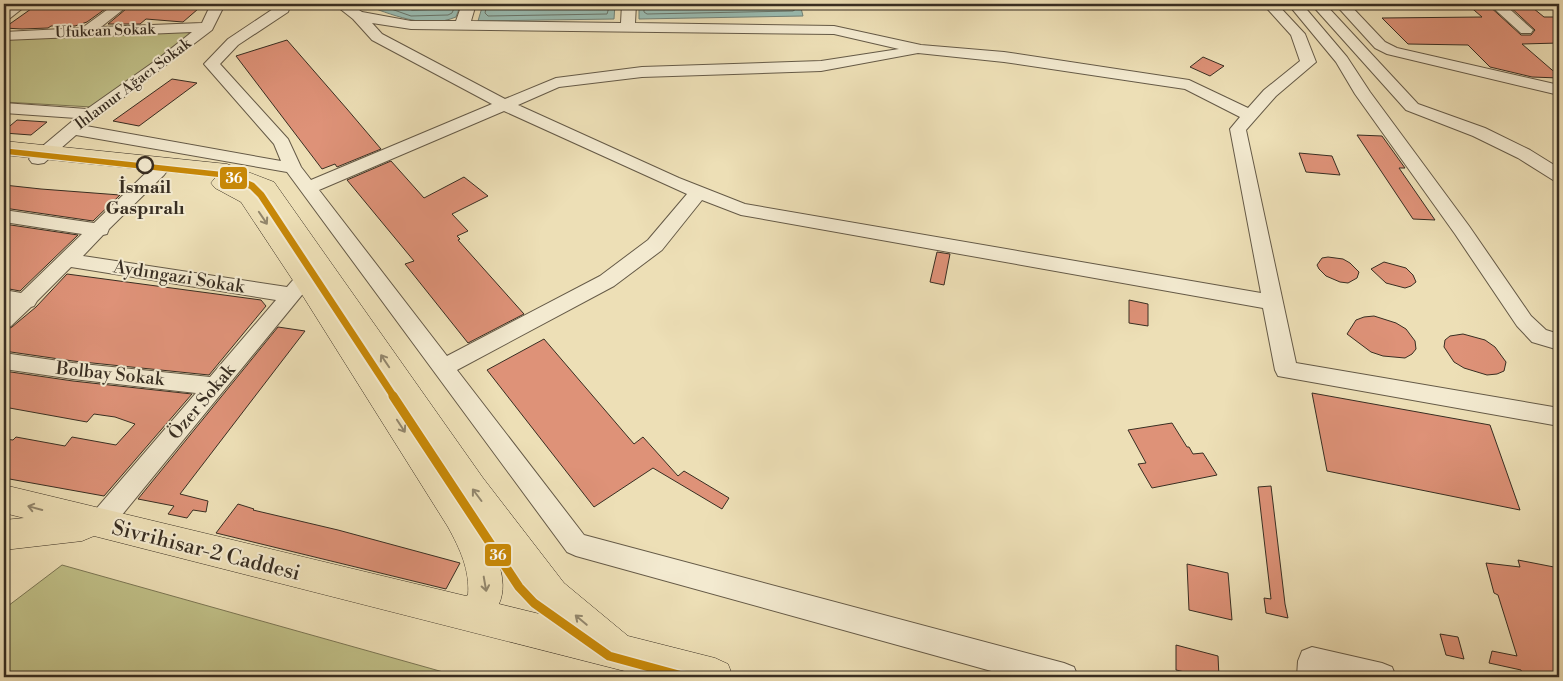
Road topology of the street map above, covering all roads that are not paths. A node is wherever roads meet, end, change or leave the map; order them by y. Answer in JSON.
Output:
{"nodes":[{"id":1,"x":22,"y":4,"type":"edge"},
{"id":2,"x":123,"y":4,"type":"edge"},
{"id":3,"x":218,"y":4,"type":"edge"},
{"id":4,"x":284,"y":4,"type":"edge"},
{"id":5,"x":341,"y":4,"type":"edge"},
{"id":6,"x":469,"y":4,"type":"edge"},
{"id":7,"x":629,"y":4,"type":"edge"},
{"id":8,"x":1270,"y":4,"type":"edge"},
{"id":9,"x":1295,"y":4,"type":"edge"},
{"id":10,"x":1318,"y":4,"type":"edge"},
{"id":11,"x":1342,"y":4,"type":"edge"},
{"id":12,"x":1355,"y":4,"type":"edge"},
{"id":13,"x":1496,"y":4,"type":"edge"},
{"id":14,"x":4,"y":16,"type":"edge"},
{"id":15,"x":358,"y":16,"type":"junction"},
{"id":16,"x":462,"y":26,"type":"junction"},
{"id":17,"x":207,"y":27,"type":"junction"},
{"id":18,"x":628,"y":27,"type":"junction"},
{"id":19,"x":1526,"y":30,"type":"dead end"},
{"id":20,"x":86,"y":32,"type":"junction"},
{"id":21,"x":4,"y":36,"type":"edge"},
{"id":22,"x":921,"y":49,"type":"junction"},
{"id":23,"x":1559,"y":90,"type":"edge"},
{"id":24,"x":503,"y":104,"type":"junction"},
{"id":25,"x":4,"y":108,"type":"edge"},
{"id":26,"x":90,"y":114,"type":"junction"},
{"id":27,"x":1250,"y":116,"type":"junction"},
{"id":28,"x":73,"y":129,"type":"junction"},
{"id":29,"x":4,"y":148,"type":"edge"},
{"id":30,"x":43,"y":155,"type":"junction"},
{"id":31,"x":4,"y":156,"type":"edge"},
{"id":32,"x":293,"y":168,"type":"junction"},
{"id":33,"x":158,"y":171,"type":"junction"},
{"id":34,"x":1559,"y":176,"type":"edge"},
{"id":35,"x":308,"y":188,"type":"junction"},
{"id":36,"x":699,"y":192,"type":"junction"},
{"id":37,"x":4,"y":216,"type":"edge"},
{"id":38,"x":100,"y":230,"type":"junction"},
{"id":39,"x":68,"y":260,"type":"junction"},
{"id":40,"x":298,"y":287,"type":"junction"},
{"id":41,"x":4,"y":297,"type":"edge"},
{"id":42,"x":26,"y":301,"type":"junction"},
{"id":43,"x":1272,"y":302,"type":"junction"},
{"id":44,"x":4,"y":322,"type":"edge"},
{"id":45,"x":1559,"y":342,"type":"edge"},
{"id":46,"x":4,"y":361,"type":"edge"},
{"id":47,"x":444,"y":367,"type":"junction"},
{"id":48,"x":216,"y":386,"type":"junction"},
{"id":49,"x":1559,"y":417,"type":"edge"},
{"id":50,"x":4,"y":499,"type":"edge"},
{"id":51,"x":100,"y":524,"type":"junction"},
{"id":52,"x":4,"y":535,"type":"edge"},
{"id":53,"x":470,"y":615,"type":"junction"},
{"id":54,"x":618,"y":651,"type":"junction"},
{"id":55,"x":642,"y":677,"type":"edge"},
{"id":56,"x":715,"y":677,"type":"edge"},
{"id":57,"x":1064,"y":677,"type":"edge"},
{"id":58,"x":1311,"y":677,"type":"edge"},
{"id":59,"x":1382,"y":677,"type":"edge"}],
"edges":[{"from":1,"to":14,"type":"street"},
{"from":2,"to":20,"type":"street"},
{"from":3,"to":17,"type":"street","name":"Ihlamur Ağacı Sokak"},
{"from":4,"to":32,"type":"street"},
{"from":5,"to":15,"type":"street"},
{"from":6,"to":16,"type":"street"},
{"from":7,"to":18,"type":"street"},
{"from":8,"to":27,"type":"street"},
{"from":9,"to":45,"type":"street"},
{"from":10,"to":34,"type":"street"},
{"from":11,"to":12,"type":"street"},
{"from":11,"to":23,"type":"street"},
{"from":13,"to":19,"type":"street"},
{"from":15,"to":16,"type":"street"},
{"from":15,"to":24,"type":"street"},
{"from":16,"to":18,"type":"street"},
{"from":17,"to":20,"type":"street","name":"Ufukcan Sokak"},
{"from":17,"to":26,"type":"street","name":"Ihlamur Ağacı Sokak"},
{"from":18,"to":22,"type":"street"},
{"from":20,"to":21,"type":"street","name":"Ufukcan Sokak"},
{"from":22,"to":24,"type":"street"},
{"from":22,"to":27,"type":"street"},
{"from":24,"to":35,"type":"street"},
{"from":24,"to":36,"type":"street"},
{"from":25,"to":26,"type":"street"},
{"from":26,"to":28,"type":"street","name":"Ihlamur Ağacı Sokak"},
{"from":27,"to":43,"type":"street"},
{"from":28,"to":30,"type":"street","name":"Ihlamur Ağacı Sokak"},
{"from":28,"to":32,"type":"street"},
{"from":29,"to":30,"type":"main road"},
{"from":30,"to":31,"type":"main road"},
{"from":30,"to":33,"type":"main road"},
{"from":54,"to":30,"type":"main road","one_way":true},
{"from":32,"to":35,"type":"street"},
{"from":33,"to":38,"type":"street"},
{"from":33,"to":40,"type":"main road","one_way":true},
{"from":35,"to":47,"type":"street"},
{"from":36,"to":43,"type":"street"},
{"from":36,"to":47,"type":"street"},
{"from":37,"to":38,"type":"street"},
{"from":38,"to":39,"type":"street"},
{"from":39,"to":40,"type":"street","name":"Aydıngazi Sokak"},
{"from":39,"to":42,"type":"street"},
{"from":40,"to":48,"type":"street","name":"Özer Sokak"},
{"from":40,"to":53,"type":"main road","one_way":true},
{"from":41,"to":42,"type":"street"},
{"from":42,"to":44,"type":"street"},
{"from":43,"to":49,"type":"street"},
{"from":46,"to":48,"type":"street","name":"Bolbay Sokak"},
{"from":47,"to":57,"type":"street"},
{"from":48,"to":51,"type":"street","name":"Özer Sokak"},
{"from":51,"to":50,"type":"main road","one_way":true},
{"from":51,"to":52,"type":"main road"},
{"from":51,"to":53,"type":"main road","name":"Sivrihisar-2 Caddesi"},
{"from":51,"to":55,"type":"main road","name":"Sivrihisar-2 Caddesi"},
{"from":53,"to":54,"type":"main road","name":"Sivrihisar-2 Caddesi"},
{"from":54,"to":56,"type":"main road","name":"Sivrihisar-2 Caddesi"},
{"from":58,"to":59,"type":"street"}]}
